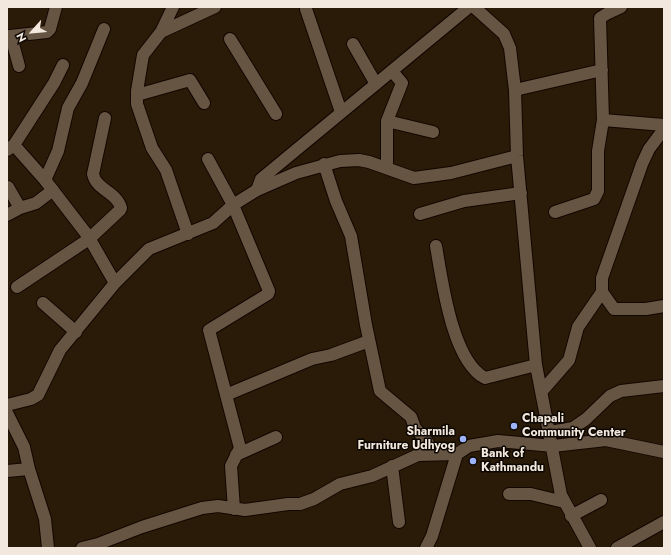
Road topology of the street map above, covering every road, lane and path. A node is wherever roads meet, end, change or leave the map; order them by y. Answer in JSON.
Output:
{"nodes":[{"id":1,"x":56,"y":7,"type":"edge"},
{"id":2,"x":173,"y":7,"type":"edge"},
{"id":3,"x":215,"y":7,"type":"edge"},
{"id":4,"x":469,"y":7,"type":"edge"},
{"id":5,"x":474,"y":7,"type":"edge"},
{"id":6,"x":621,"y":7,"type":"edge"},
{"id":7,"x":306,"y":9,"type":"dead end"},
{"id":8,"x":104,"y":29,"type":"dead end"},
{"id":9,"x":161,"y":32,"type":"junction"},
{"id":10,"x":9,"y":36,"type":"edge"},
{"id":11,"x":230,"y":39,"type":"dead end"},
{"id":12,"x":353,"y":44,"type":"dead end"},
{"id":13,"x":63,"y":65,"type":"dead end"},
{"id":14,"x":19,"y":66,"type":"dead end"},
{"id":15,"x":602,"y":70,"type":"junction"},
{"id":16,"x":392,"y":71,"type":"junction"},
{"id":17,"x":376,"y":84,"type":"junction"},
{"id":18,"x":516,"y":90,"type":"junction"},
{"id":19,"x":137,"y":95,"type":"junction"},
{"id":20,"x":204,"y":103,"type":"dead end"},
{"id":21,"x":341,"y":112,"type":"junction"},
{"id":22,"x":276,"y":114,"type":"dead end"},
{"id":23,"x":105,"y":118,"type":"dead end"},
{"id":24,"x":603,"y":120,"type":"junction"},
{"id":25,"x":387,"y":121,"type":"junction"},
{"id":26,"x":664,"y":126,"type":"edge"},
{"id":27,"x":664,"y":129,"type":"edge"},
{"id":28,"x":432,"y":132,"type":"dead end"},
{"id":29,"x":11,"y":148,"type":"edge"},
{"id":30,"x":517,"y":156,"type":"junction"},
{"id":31,"x":208,"y":159,"type":"dead end"},
{"id":32,"x":324,"y":164,"type":"junction"},
{"id":33,"x":387,"y":168,"type":"junction"},
{"id":34,"x":45,"y":180,"type":"junction"},
{"id":35,"x":8,"y":187,"type":"dead end"},
{"id":36,"x":53,"y":190,"type":"junction"},
{"id":37,"x":257,"y":190,"type":"junction"},
{"id":38,"x":520,"y":193,"type":"junction"},
{"id":39,"x":233,"y":205,"type":"junction"},
{"id":40,"x":20,"y":208,"type":"junction"},
{"id":41,"x":555,"y":212,"type":"dead end"},
{"id":42,"x":420,"y":214,"type":"dead end"},
{"id":43,"x":7,"y":215,"type":"edge"},
{"id":44,"x":188,"y":234,"type":"junction"},
{"id":45,"x":89,"y":239,"type":"junction"},
{"id":46,"x":436,"y":246,"type":"dead end"},
{"id":47,"x":115,"y":283,"type":"junction"},
{"id":48,"x":17,"y":287,"type":"dead end"},
{"id":49,"x":602,"y":292,"type":"junction"},
{"id":50,"x":43,"y":303,"type":"dead end"},
{"id":51,"x":664,"y":306,"type":"edge"},
{"id":52,"x":76,"y":332,"type":"junction"},
{"id":53,"x":370,"y":342,"type":"junction"},
{"id":54,"x":536,"y":365,"type":"junction"},
{"id":55,"x":664,"y":386,"type":"edge"},
{"id":56,"x":542,"y":391,"type":"junction"},
{"id":57,"x":226,"y":395,"type":"junction"},
{"id":58,"x":7,"y":406,"type":"edge"},
{"id":59,"x":7,"y":414,"type":"edge"},
{"id":60,"x":550,"y":432,"type":"junction"},
{"id":61,"x":276,"y":437,"type":"dead end"},
{"id":62,"x":553,"y":446,"type":"junction"},
{"id":63,"x":664,"y":452,"type":"edge"},
{"id":64,"x":434,"y":454,"type":"junction"},
{"id":65,"x":457,"y":454,"type":"junction"},
{"id":66,"x":236,"y":455,"type":"junction"},
{"id":67,"x":392,"y":466,"type":"junction"},
{"id":68,"x":29,"y":469,"type":"junction"},
{"id":69,"x":7,"y":471,"type":"edge"},
{"id":70,"x":509,"y":494,"type":"dead end"},
{"id":71,"x":601,"y":500,"type":"dead end"},
{"id":72,"x":564,"y":502,"type":"junction"},
{"id":73,"x":234,"y":509,"type":"junction"},
{"id":74,"x":571,"y":516,"type":"junction"},
{"id":75,"x":399,"y":522,"type":"dead end"},
{"id":76,"x":664,"y":522,"type":"edge"},
{"id":77,"x":48,"y":548,"type":"edge"},
{"id":78,"x":82,"y":548,"type":"edge"},
{"id":79,"x":426,"y":548,"type":"edge"},
{"id":80,"x":590,"y":548,"type":"edge"},
{"id":81,"x":617,"y":548,"type":"edge"}],
"edges":[{"from":1,"to":10,"type":"street"},
{"from":2,"to":9,"type":"street"},
{"from":3,"to":9,"type":"street"},
{"from":4,"to":16,"type":"street"},
{"from":5,"to":18,"type":"street"},
{"from":6,"to":15,"type":"street"},
{"from":7,"to":21,"type":"street"},
{"from":8,"to":34,"type":"street"},
{"from":9,"to":19,"type":"street"},
{"from":10,"to":14,"type":"street"},
{"from":11,"to":22,"type":"street"},
{"from":12,"to":17,"type":"street"},
{"from":13,"to":29,"type":"street"},
{"from":15,"to":18,"type":"street"},
{"from":15,"to":24,"type":"street"},
{"from":16,"to":17,"type":"street"},
{"from":16,"to":25,"type":"street"},
{"from":17,"to":21,"type":"street"},
{"from":18,"to":30,"type":"street"},
{"from":19,"to":20,"type":"street"},
{"from":19,"to":44,"type":"street"},
{"from":21,"to":37,"type":"street"},
{"from":23,"to":45,"type":"street"},
{"from":24,"to":26,"type":"street"},
{"from":24,"to":41,"type":"street"},
{"from":25,"to":28,"type":"street"},
{"from":25,"to":33,"type":"street"},
{"from":27,"to":49,"type":"street"},
{"from":29,"to":34,"type":"street"},
{"from":30,"to":33,"type":"street"},
{"from":30,"to":38,"type":"street"},
{"from":31,"to":39,"type":"street"},
{"from":32,"to":33,"type":"street"},
{"from":32,"to":37,"type":"street"},
{"from":32,"to":53,"type":"street"},
{"from":34,"to":36,"type":"street"},
{"from":35,"to":40,"type":"street"},
{"from":36,"to":40,"type":"street"},
{"from":36,"to":45,"type":"street"},
{"from":37,"to":39,"type":"street"},
{"from":38,"to":42,"type":"street"},
{"from":38,"to":54,"type":"street"},
{"from":39,"to":44,"type":"street"},
{"from":39,"to":57,"type":"street"},
{"from":40,"to":43,"type":"street"},
{"from":44,"to":47,"type":"street"},
{"from":45,"to":47,"type":"street"},
{"from":45,"to":48,"type":"street"},
{"from":46,"to":54,"type":"street"},
{"from":47,"to":52,"type":"street"},
{"from":49,"to":51,"type":"street"},
{"from":49,"to":56,"type":"street"},
{"from":50,"to":52,"type":"street"},
{"from":52,"to":58,"type":"street"},
{"from":53,"to":57,"type":"street"},
{"from":53,"to":64,"type":"street"},
{"from":54,"to":56,"type":"street"},
{"from":55,"to":60,"type":"street"},
{"from":56,"to":60,"type":"street"},
{"from":57,"to":66,"type":"street"},
{"from":59,"to":68,"type":"street"},
{"from":60,"to":62,"type":"street"},
{"from":61,"to":66,"type":"street"},
{"from":62,"to":63,"type":"street"},
{"from":62,"to":65,"type":"street"},
{"from":62,"to":72,"type":"street"},
{"from":64,"to":65,"type":"street"},
{"from":64,"to":67,"type":"street"},
{"from":65,"to":79,"type":"street"},
{"from":66,"to":73,"type":"street"},
{"from":67,"to":73,"type":"street"},
{"from":67,"to":75,"type":"street"},
{"from":68,"to":69,"type":"street"},
{"from":68,"to":77,"type":"street"},
{"from":70,"to":72,"type":"street"},
{"from":71,"to":74,"type":"street"},
{"from":72,"to":74,"type":"street"},
{"from":73,"to":78,"type":"street"},
{"from":74,"to":80,"type":"street"},
{"from":76,"to":81,"type":"street"}]}
